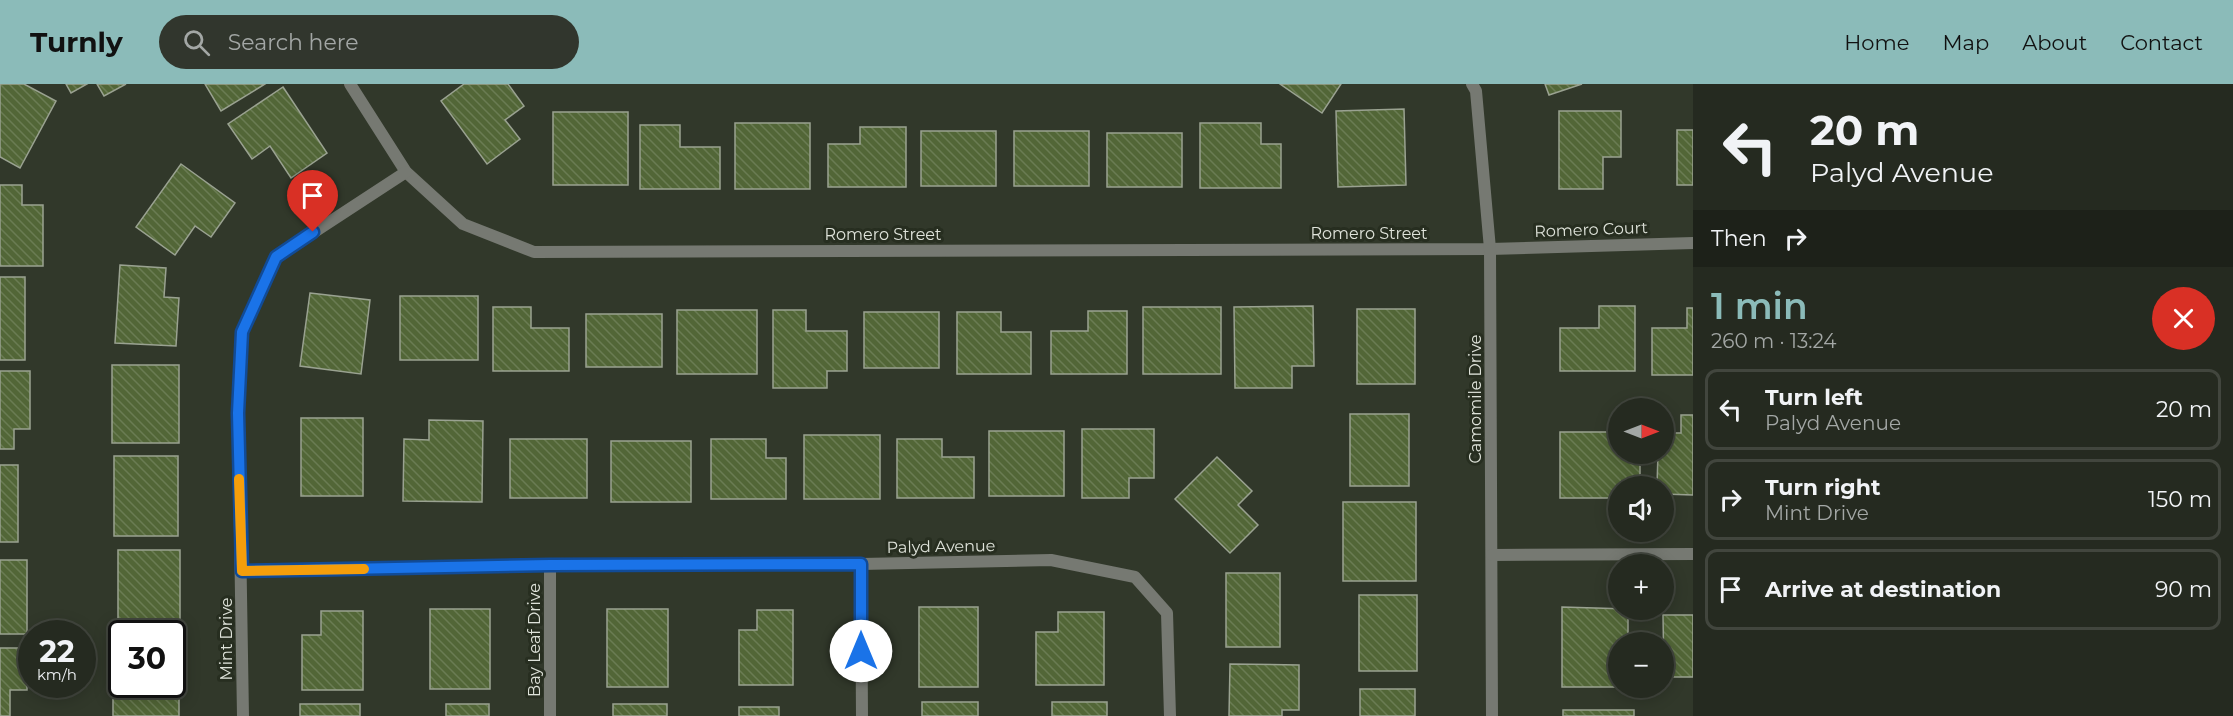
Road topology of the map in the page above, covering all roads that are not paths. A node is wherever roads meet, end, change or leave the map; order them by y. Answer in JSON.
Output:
{"nodes":[{"id":1,"x":350,"y":84,"type":"edge"},
{"id":2,"x":1472,"y":84,"type":"edge"},
{"id":3,"x":405,"y":171,"type":"junction"},
{"id":4,"x":1693,"y":243,"type":"edge"},
{"id":5,"x":1490,"y":249,"type":"junction"},
{"id":6,"x":1693,"y":554,"type":"edge"},
{"id":7,"x":1492,"y":555,"type":"junction"},
{"id":8,"x":861,"y":564,"type":"junction"},
{"id":9,"x":550,"y":565,"type":"junction"},
{"id":10,"x":242,"y":571,"type":"junction"},
{"id":11,"x":243,"y":716,"type":"edge"},
{"id":12,"x":550,"y":716,"type":"edge"},
{"id":13,"x":862,"y":716,"type":"edge"},
{"id":14,"x":1170,"y":716,"type":"edge"},
{"id":15,"x":1492,"y":716,"type":"edge"}],
"edges":[{"from":1,"to":3,"type":"street","name":"Romero Street"},
{"from":2,"to":5,"type":"street","name":"Camomile Drive"},
{"from":3,"to":5,"type":"street","name":"Romero Street"},
{"from":3,"to":10,"type":"street","name":"Mint Drive"},
{"from":4,"to":5,"type":"street","name":"Romero Court"},
{"from":5,"to":7,"type":"street","name":"Camomile Drive"},
{"from":6,"to":7,"type":"street"},
{"from":7,"to":15,"type":"street","name":"Camomile Drive"},
{"from":8,"to":9,"type":"street","name":"Palyd Avenue"},
{"from":8,"to":13,"type":"street"},
{"from":8,"to":14,"type":"street","name":"Palyd Avenue"},
{"from":9,"to":10,"type":"street","name":"Palyd Avenue"},
{"from":9,"to":12,"type":"street","name":"Bay Leaf Drive"},
{"from":10,"to":11,"type":"street","name":"Mint Drive"}]}
